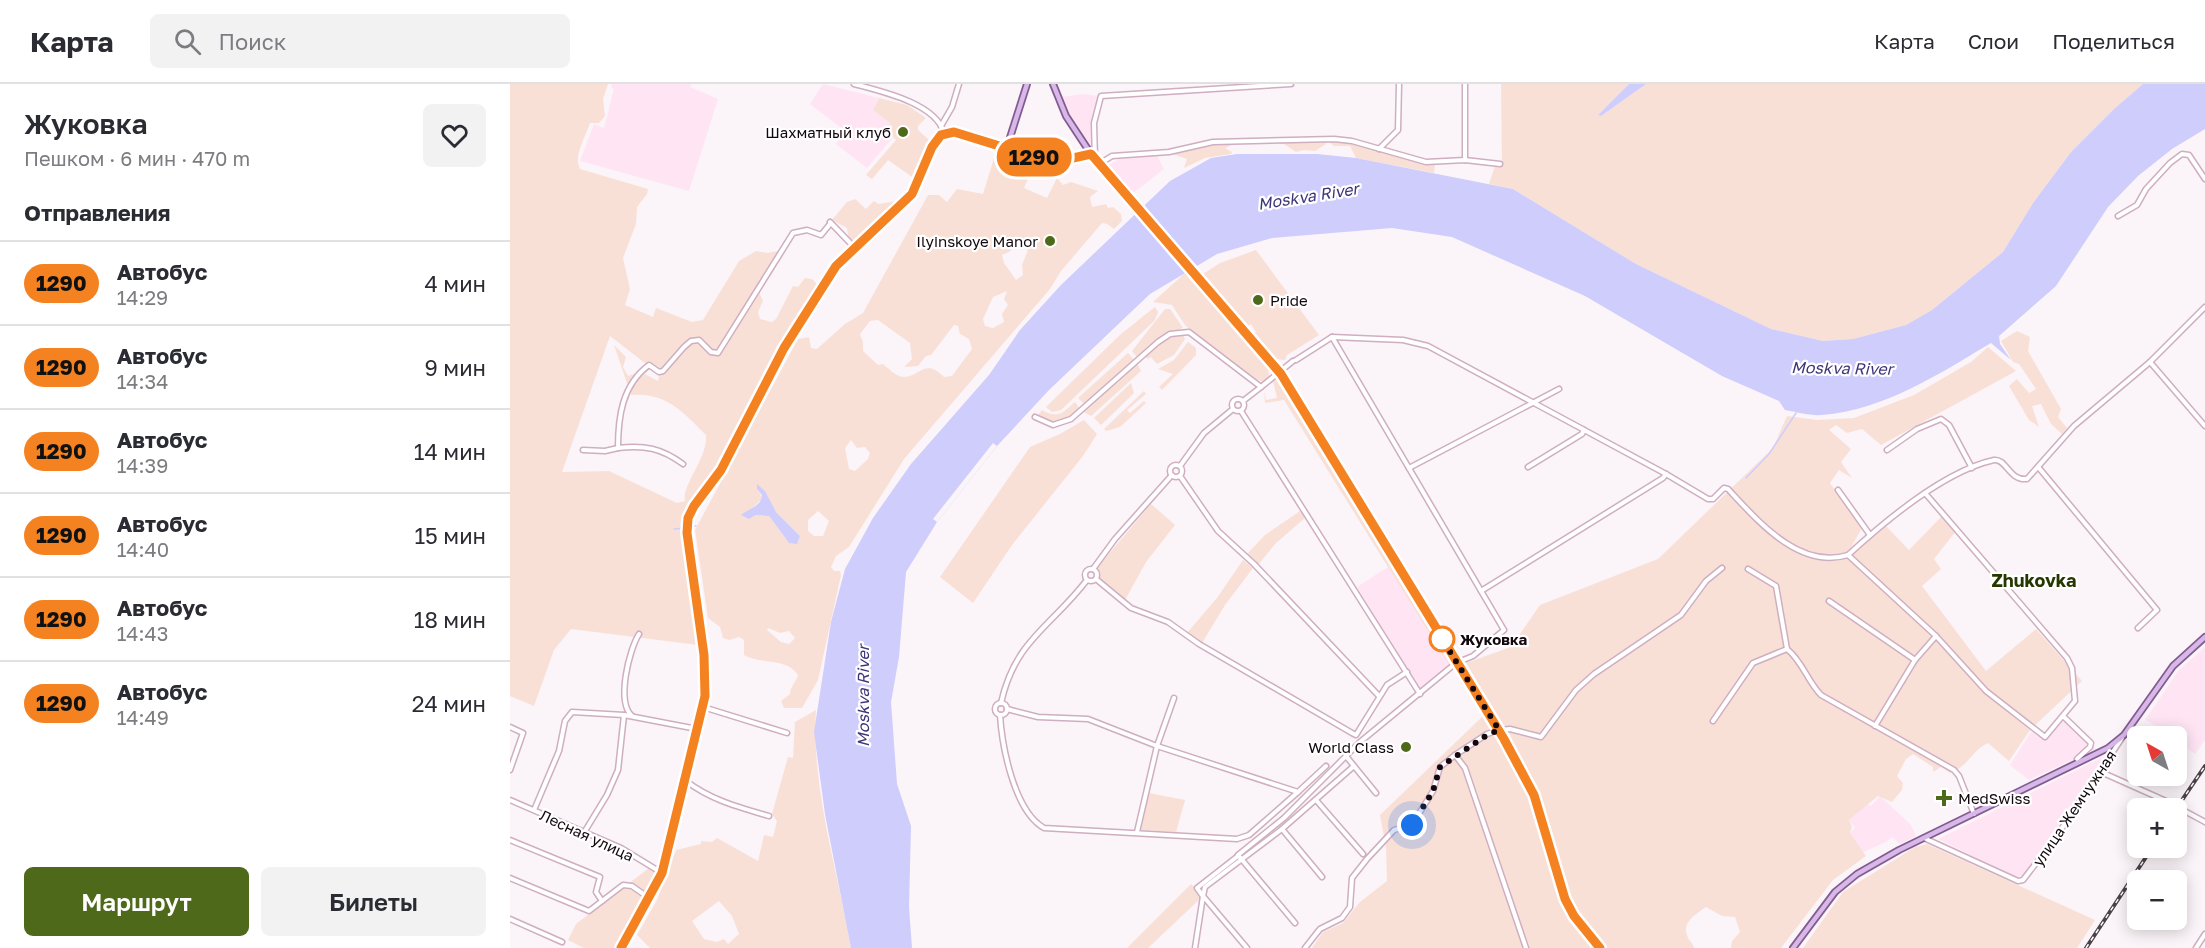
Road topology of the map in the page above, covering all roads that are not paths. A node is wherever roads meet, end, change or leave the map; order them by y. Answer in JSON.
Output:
{"nodes":[{"id":1,"x":854,"y":84,"type":"edge"},
{"id":2,"x":959,"y":84,"type":"edge"},
{"id":3,"x":1027,"y":84,"type":"edge"},
{"id":4,"x":1053,"y":84,"type":"edge"},
{"id":5,"x":1291,"y":84,"type":"edge"},
{"id":6,"x":1399,"y":84,"type":"edge"},
{"id":7,"x":1465,"y":84,"type":"edge"},
{"id":8,"x":941,"y":126,"type":"junction"},
{"id":9,"x":944,"y":133,"type":"junction"},
{"id":10,"x":1007,"y":147,"type":"junction"},
{"id":11,"x":1379,"y":149,"type":"junction"},
{"id":12,"x":1091,"y":154,"type":"junction"},
{"id":13,"x":1465,"y":160,"type":"junction"},
{"id":14,"x":1097,"y":162,"type":"junction"},
{"id":15,"x":1500,"y":164,"type":"dead end"},
{"id":16,"x":2205,"y":179,"type":"edge"},
{"id":17,"x":2118,"y":216,"type":"dead end"},
{"id":18,"x":855,"y":248,"type":"junction"},
{"id":19,"x":2205,"y":307,"type":"edge"},
{"id":20,"x":1332,"y":337,"type":"junction"},
{"id":21,"x":2150,"y":362,"type":"junction"},
{"id":22,"x":1281,"y":374,"type":"junction"},
{"id":23,"x":1261,"y":387,"type":"junction"},
{"id":24,"x":1559,"y":389,"type":"dead end"},
{"id":25,"x":1243,"y":401,"type":"junction"},
{"id":26,"x":1534,"y":403,"type":"junction"},
{"id":27,"x":1233,"y":409,"type":"junction"},
{"id":28,"x":1241,"y":411,"type":"junction"},
{"id":29,"x":1035,"y":417,"type":"dead end"},
{"id":30,"x":2205,"y":426,"type":"edge"},
{"id":31,"x":1584,"y":430,"type":"junction"},
{"id":32,"x":618,"y":448,"type":"junction"},
{"id":33,"x":582,"y":450,"type":"dead end"},
{"id":34,"x":1887,"y":450,"type":"dead end"},
{"id":35,"x":683,"y":464,"type":"dead end"},
{"id":36,"x":1180,"y":466,"type":"junction"},
{"id":37,"x":1528,"y":466,"type":"dead end"},
{"id":38,"x":1409,"y":468,"type":"junction"},
{"id":39,"x":1972,"y":468,"type":"junction"},
{"id":40,"x":2039,"y":468,"type":"junction"},
{"id":41,"x":1666,"y":474,"type":"junction"},
{"id":42,"x":1172,"y":476,"type":"junction"},
{"id":43,"x":1179,"y":476,"type":"junction"},
{"id":44,"x":1838,"y":490,"type":"dead end"},
{"id":45,"x":1925,"y":493,"type":"junction"},
{"id":46,"x":1870,"y":535,"type":"junction"},
{"id":47,"x":1848,"y":555,"type":"junction"},
{"id":48,"x":1722,"y":568,"type":"dead end"},
{"id":49,"x":1748,"y":569,"type":"dead end"},
{"id":50,"x":1093,"y":570,"type":"junction"},
{"id":51,"x":1096,"y":579,"type":"junction"},
{"id":52,"x":1087,"y":580,"type":"junction"},
{"id":53,"x":1481,"y":591,"type":"junction"},
{"id":54,"x":1829,"y":601,"type":"dead end"},
{"id":55,"x":2138,"y":628,"type":"dead end"},
{"id":56,"x":639,"y":634,"type":"dead end"},
{"id":57,"x":1936,"y":636,"type":"junction"},
{"id":58,"x":2205,"y":637,"type":"edge"},
{"id":59,"x":1787,"y":649,"type":"junction"},
{"id":60,"x":1916,"y":660,"type":"junction"},
{"id":61,"x":1456,"y":663,"type":"junction"},
{"id":62,"x":1407,"y":672,"type":"junction"},
{"id":63,"x":1420,"y":694,"type":"junction"},
{"id":64,"x":1379,"y":696,"type":"junction"},
{"id":65,"x":1174,"y":698,"type":"dead end"},
{"id":66,"x":1001,"y":703,"type":"junction"},
{"id":67,"x":703,"y":707,"type":"junction"},
{"id":68,"x":1007,"y":709,"type":"junction"},
{"id":69,"x":624,"y":715,"type":"junction"},
{"id":70,"x":1000,"y":715,"type":"junction"},
{"id":71,"x":633,"y":716,"type":"junction"},
{"id":72,"x":2064,"y":717,"type":"junction"},
{"id":73,"x":1713,"y":721,"type":"dead end"},
{"id":74,"x":1875,"y":726,"type":"junction"},
{"id":75,"x":510,"y":727,"type":"edge"},
{"id":76,"x":698,"y":729,"type":"junction"},
{"id":77,"x":1499,"y":730,"type":"junction"},
{"id":78,"x":787,"y":733,"type":"dead end"},
{"id":79,"x":2124,"y":735,"type":"junction"},
{"id":80,"x":1157,"y":746,"type":"junction"},
{"id":81,"x":1455,"y":755,"type":"junction"},
{"id":82,"x":1346,"y":756,"type":"junction"},
{"id":83,"x":2085,"y":761,"type":"junction"},
{"id":84,"x":1326,"y":766,"type":"dead end"},
{"id":85,"x":1354,"y":766,"type":"junction"},
{"id":86,"x":510,"y":770,"type":"edge"},
{"id":87,"x":2101,"y":772,"type":"junction"},
{"id":88,"x":686,"y":781,"type":"junction"},
{"id":89,"x":1298,"y":792,"type":"junction"},
{"id":90,"x":1376,"y":793,"type":"dead end"},
{"id":91,"x":510,"y":800,"type":"edge"},
{"id":92,"x":1316,"y":800,"type":"junction"},
{"id":93,"x":534,"y":810,"type":"junction"},
{"id":94,"x":1974,"y":814,"type":"junction"},
{"id":95,"x":768,"y":816,"type":"dead end"},
{"id":96,"x":2205,"y":822,"type":"edge"},
{"id":97,"x":1282,"y":829,"type":"junction"},
{"id":98,"x":585,"y":831,"type":"junction"},
{"id":99,"x":1137,"y":832,"type":"junction"},
{"id":100,"x":1924,"y":838,"type":"junction"},
{"id":101,"x":510,"y":840,"type":"edge"},
{"id":102,"x":1362,"y":854,"type":"dead end"},
{"id":103,"x":1240,"y":857,"type":"junction"},
{"id":104,"x":662,"y":873,"type":"junction"},
{"id":105,"x":1322,"y":877,"type":"dead end"},
{"id":106,"x":510,"y":878,"type":"edge"},
{"id":107,"x":1203,"y":896,"type":"junction"},
{"id":108,"x":650,"y":899,"type":"junction"},
{"id":109,"x":602,"y":902,"type":"junction"},
{"id":110,"x":510,"y":920,"type":"edge"},
{"id":111,"x":1295,"y":923,"type":"dead end"},
{"id":112,"x":2205,"y":934,"type":"edge"},
{"id":113,"x":562,"y":942,"type":"dead end"},
{"id":114,"x":621,"y":948,"type":"edge"},
{"id":115,"x":1195,"y":948,"type":"edge"},
{"id":116,"x":1247,"y":948,"type":"edge"},
{"id":117,"x":1305,"y":948,"type":"edge"},
{"id":118,"x":1526,"y":948,"type":"edge"},
{"id":119,"x":1600,"y":948,"type":"edge"},
{"id":120,"x":1792,"y":948,"type":"edge"},
{"id":121,"x":2196,"y":948,"type":"edge"}],
"edges":[{"from":1,"to":8,"type":"street"},
{"from":2,"to":8,"type":"street"},
{"from":3,"to":10,"type":"main road"},
{"from":4,"to":12,"type":"main road"},
{"from":5,"to":14,"type":"street"},
{"from":6,"to":11,"type":"street"},
{"from":7,"to":13,"type":"street"},
{"from":8,"to":9,"type":"street"},
{"from":9,"to":10,"type":"main road"},
{"from":9,"to":18,"type":"main road"},
{"from":10,"to":12,"type":"main road"},
{"from":11,"to":13,"type":"street"},
{"from":11,"to":14,"type":"street"},
{"from":12,"to":14,"type":"main road"},
{"from":13,"to":15,"type":"street"},
{"from":14,"to":22,"type":"main road"},
{"from":16,"to":17,"type":"street"},
{"from":18,"to":32,"type":"street"},
{"from":18,"to":67,"type":"main road"},
{"from":19,"to":21,"type":"street"},
{"from":20,"to":22,"type":"street"},
{"from":20,"to":26,"type":"street"},
{"from":20,"to":38,"type":"street"},
{"from":21,"to":30,"type":"street"},
{"from":21,"to":40,"type":"street"},
{"from":22,"to":23,"type":"street"},
{"from":22,"to":61,"type":"main road"},
{"from":23,"to":25,"type":"street"},
{"from":23,"to":29,"type":"street"},
{"from":24,"to":26,"type":"street"},
{"from":25,"to":27,"type":"street"},
{"from":25,"to":28,"type":"street"},
{"from":26,"to":31,"type":"street"},
{"from":26,"to":38,"type":"street"},
{"from":27,"to":28,"type":"street"},
{"from":27,"to":36,"type":"street"},
{"from":28,"to":62,"type":"street"},
{"from":31,"to":37,"type":"street"},
{"from":31,"to":41,"type":"street"},
{"from":32,"to":33,"type":"street"},
{"from":32,"to":35,"type":"street"},
{"from":34,"to":39,"type":"street"},
{"from":36,"to":42,"type":"street"},
{"from":36,"to":43,"type":"street"},
{"from":38,"to":53,"type":"street"},
{"from":39,"to":40,"type":"street"},
{"from":39,"to":45,"type":"street"},
{"from":40,"to":55,"type":"street"},
{"from":41,"to":47,"type":"street"},
{"from":41,"to":53,"type":"street"},
{"from":42,"to":43,"type":"street"},
{"from":42,"to":50,"type":"street"},
{"from":43,"to":64,"type":"street"},
{"from":44,"to":46,"type":"street"},
{"from":45,"to":46,"type":"street"},
{"from":45,"to":72,"type":"street"},
{"from":46,"to":47,"type":"street"},
{"from":47,"to":57,"type":"street"},
{"from":48,"to":77,"type":"street"},
{"from":49,"to":59,"type":"street"},
{"from":50,"to":51,"type":"street"},
{"from":50,"to":52,"type":"street"},
{"from":51,"to":52,"type":"street"},
{"from":51,"to":64,"type":"street"},
{"from":52,"to":66,"type":"street"},
{"from":53,"to":61,"type":"street"},
{"from":54,"to":60,"type":"street"},
{"from":56,"to":71,"type":"street"},
{"from":57,"to":60,"type":"street"},
{"from":57,"to":72,"type":"street"},
{"from":58,"to":79,"type":"main road"},
{"from":59,"to":73,"type":"street"},
{"from":59,"to":74,"type":"street"},
{"from":60,"to":74,"type":"street"},
{"from":61,"to":63,"type":"street"},
{"from":61,"to":77,"type":"main road"},
{"from":62,"to":63,"type":"street"},
{"from":62,"to":64,"type":"street"},
{"from":63,"to":82,"type":"street"},
{"from":65,"to":80,"type":"street"},
{"from":66,"to":68,"type":"street"},
{"from":66,"to":70,"type":"street"},
{"from":67,"to":76,"type":"main road"},
{"from":67,"to":78,"type":"street"},
{"from":68,"to":70,"type":"street"},
{"from":68,"to":80,"type":"street"},
{"from":69,"to":71,"type":"street"},
{"from":69,"to":93,"type":"street"},
{"from":69,"to":98,"type":"street"},
{"from":70,"to":99,"type":"street"},
{"from":71,"to":76,"type":"street"},
{"from":72,"to":83,"type":"street"},
{"from":74,"to":94,"type":"street"},
{"from":75,"to":86,"type":"street"},
{"from":76,"to":88,"type":"main road"},
{"from":77,"to":81,"type":"street"},
{"from":77,"to":119,"type":"main road"},
{"from":79,"to":83,"type":"main road"},
{"from":79,"to":87,"type":"street","name":"улица Жемчужная"},
{"from":80,"to":89,"type":"street"},
{"from":80,"to":99,"type":"street"},
{"from":81,"to":117,"type":"street"},
{"from":81,"to":118,"type":"street"},
{"from":82,"to":85,"type":"street"},
{"from":82,"to":103,"type":"street"},
{"from":83,"to":94,"type":"main road"},
{"from":84,"to":89,"type":"street"},
{"from":85,"to":90,"type":"street"},
{"from":85,"to":92,"type":"street"},
{"from":87,"to":96,"type":"street"},
{"from":87,"to":100,"type":"street","name":"улица Жемчужная"},
{"from":88,"to":95,"type":"street"},
{"from":88,"to":104,"type":"main road"},
{"from":89,"to":99,"type":"street"},
{"from":91,"to":93,"type":"street","name":"Лесная улица"},
{"from":92,"to":97,"type":"street"},
{"from":92,"to":102,"type":"street"},
{"from":93,"to":98,"type":"street","name":"Лесная улица"},
{"from":94,"to":100,"type":"main road"},
{"from":97,"to":103,"type":"street"},
{"from":97,"to":105,"type":"street"},
{"from":98,"to":104,"type":"street","name":"Лесная улица"},
{"from":100,"to":120,"type":"main road"},
{"from":101,"to":109,"type":"street"},
{"from":103,"to":107,"type":"street"},
{"from":103,"to":107,"type":"street"},
{"from":103,"to":111,"type":"street"},
{"from":104,"to":108,"type":"main road"},
{"from":106,"to":109,"type":"street"},
{"from":107,"to":115,"type":"street"},
{"from":107,"to":116,"type":"street"},
{"from":108,"to":109,"type":"street"},
{"from":108,"to":114,"type":"main road"},
{"from":110,"to":113,"type":"street"},
{"from":112,"to":121,"type":"street"}]}
